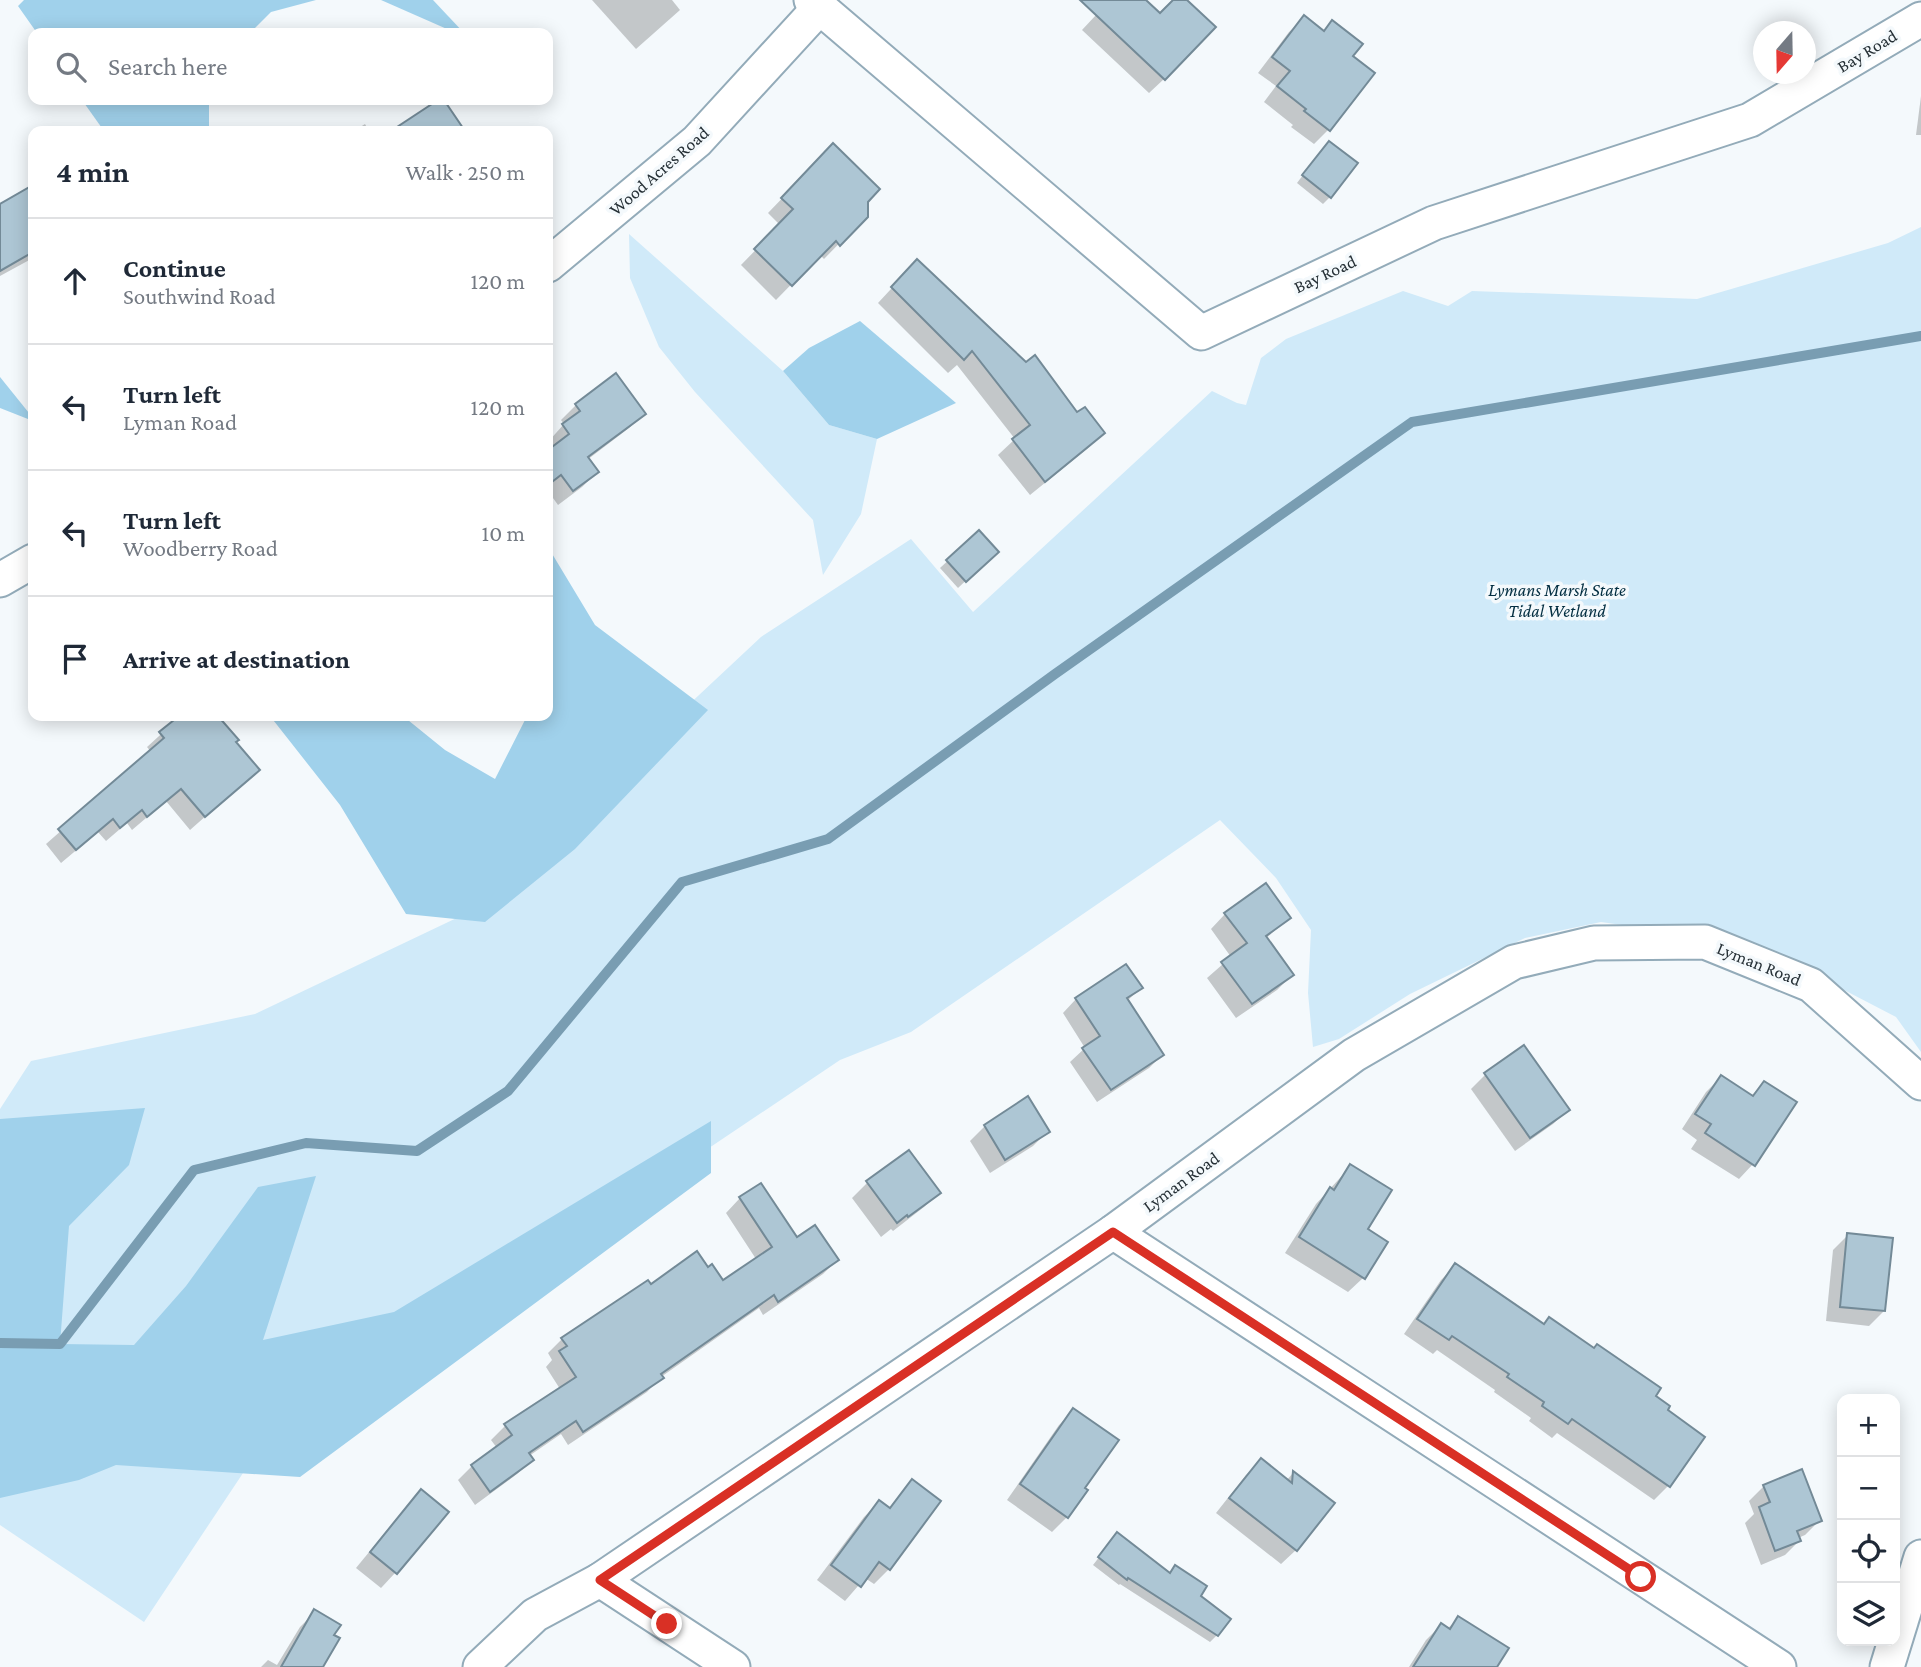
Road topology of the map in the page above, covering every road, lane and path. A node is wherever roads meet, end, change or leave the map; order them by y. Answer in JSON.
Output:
{"nodes":[{"id":1,"x":815,"y":4,"type":"edge"},
{"id":2,"x":1921,"y":19,"type":"edge"},
{"id":3,"x":553,"y":261,"type":"edge"},
{"id":4,"x":28,"y":564,"type":"edge"},
{"id":5,"x":0,"y":580,"type":"edge"},
{"id":6,"x":1921,"y":1083,"type":"edge"},
{"id":7,"x":1113,"y":1232,"type":"junction"},
{"id":8,"x":1921,"y":1557,"type":"edge"},
{"id":9,"x":600,"y":1580,"type":"junction"},
{"id":10,"x":480,"y":1667,"type":"edge"},
{"id":11,"x":733,"y":1667,"type":"edge"},
{"id":12,"x":1779,"y":1667,"type":"edge"},
{"id":13,"x":1887,"y":1667,"type":"edge"}],
"edges":[{"from":1,"to":2,"type":"street","name":"Bay Road"},
{"from":1,"to":3,"type":"street","name":"Wood Acres Road"},
{"from":4,"to":5,"type":"street"},
{"from":6,"to":7,"type":"street","name":"Lyman Road"},
{"from":7,"to":9,"type":"street","name":"Lyman Road"},
{"from":7,"to":12,"type":"street"},
{"from":8,"to":13,"type":"street"},
{"from":9,"to":10,"type":"street","name":"Lyman Road"},
{"from":9,"to":11,"type":"street"}]}
